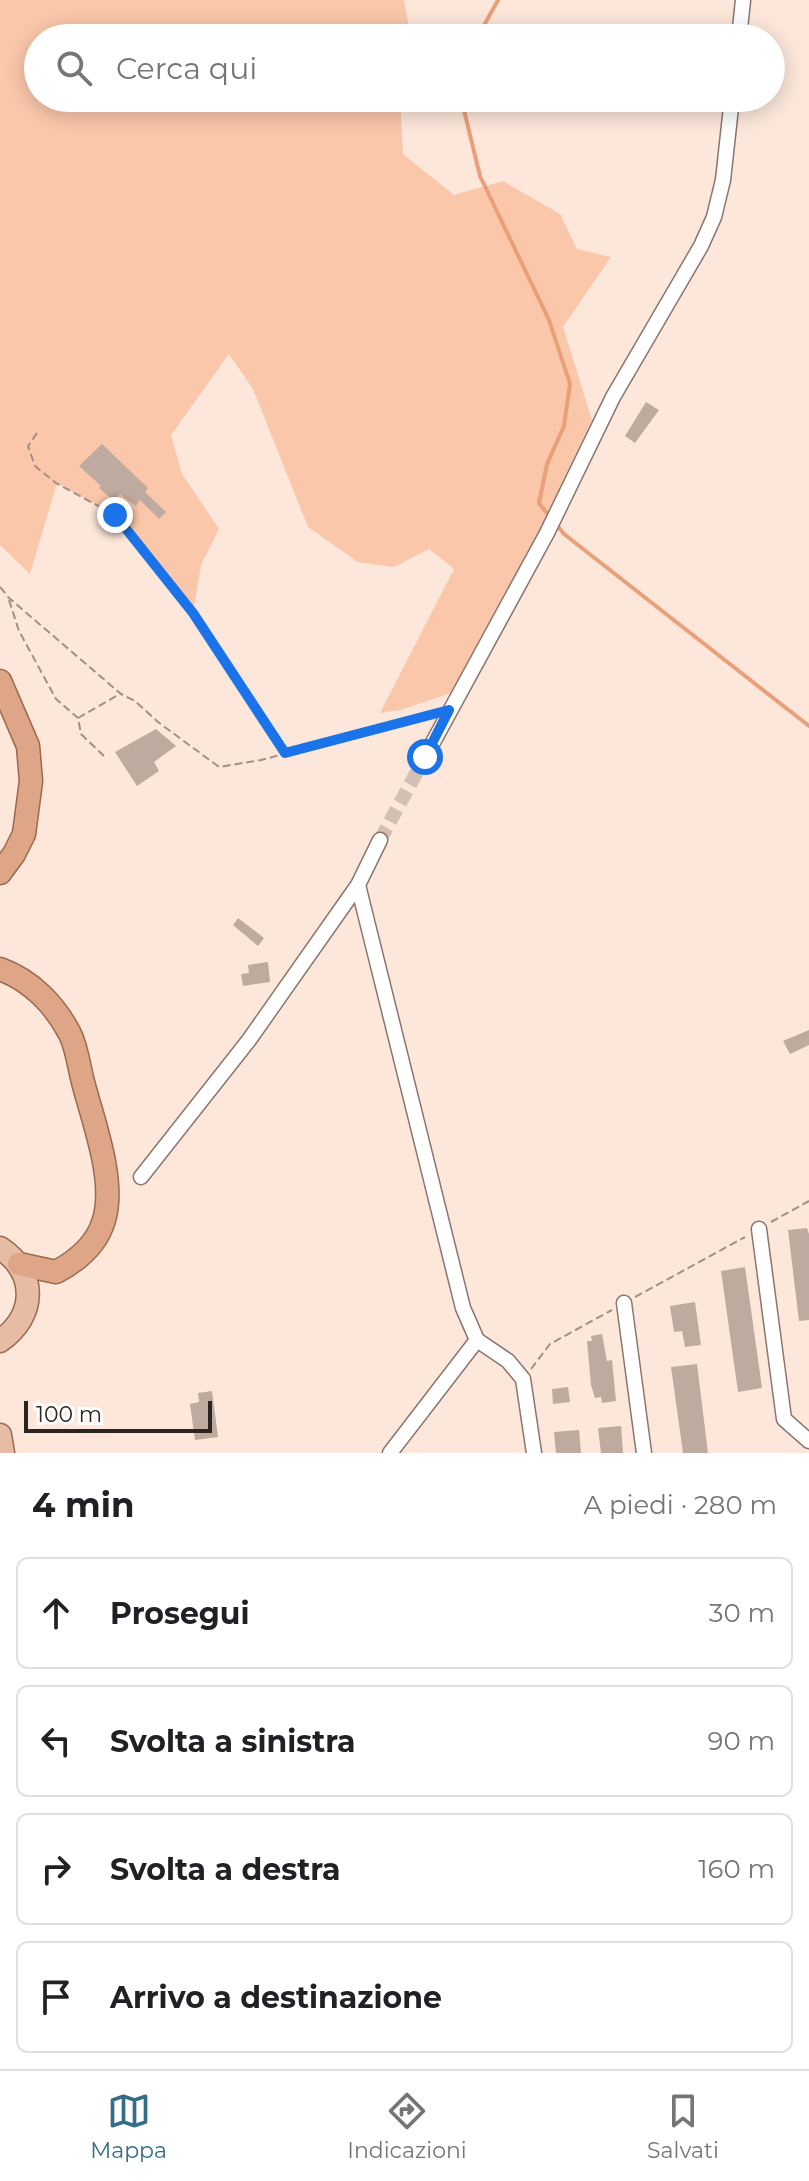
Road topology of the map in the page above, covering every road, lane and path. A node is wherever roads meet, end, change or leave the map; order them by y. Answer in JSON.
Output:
{"nodes":[{"id":1,"x":743,"y":0,"type":"edge"},
{"id":2,"x":740,"y":24,"type":"edge"},
{"id":3,"x":730,"y":112,"type":"edge"},
{"id":4,"x":37,"y":433,"type":"dead end"},
{"id":5,"x":0,"y":587,"type":"edge"},
{"id":6,"x":9,"y":598,"type":"junction"},
{"id":7,"x":0,"y":681,"type":"edge"},
{"id":8,"x":121,"y":694,"type":"junction"},
{"id":9,"x":449,"y":710,"type":"junction"},
{"id":10,"x":78,"y":718,"type":"junction"},
{"id":11,"x":285,"y":753,"type":"junction"},
{"id":12,"x":104,"y":756,"type":"dead end"},
{"id":13,"x":425,"y":757,"type":"tunnel mouth"},
{"id":14,"x":380,"y":840,"type":"tunnel mouth"},
{"id":15,"x":0,"y":873,"type":"edge"},
{"id":16,"x":358,"y":885,"type":"junction"},
{"id":17,"x":0,"y":969,"type":"edge"},
{"id":18,"x":141,"y":1177,"type":"dead end"},
{"id":19,"x":809,"y":1201,"type":"edge"},
{"id":20,"x":759,"y":1229,"type":"junction"},
{"id":21,"x":0,"y":1248,"type":"edge"},
{"id":22,"x":19,"y":1264,"type":"junction"},
{"id":23,"x":624,"y":1303,"type":"junction"},
{"id":24,"x":477,"y":1340,"type":"junction"},
{"id":25,"x":0,"y":1341,"type":"edge"},
{"id":26,"x":523,"y":1379,"type":"junction"},
{"id":27,"x":0,"y":1435,"type":"edge"},
{"id":28,"x":809,"y":1441,"type":"edge"},
{"id":29,"x":3,"y":1453,"type":"edge"},
{"id":30,"x":390,"y":1453,"type":"edge"},
{"id":31,"x":534,"y":1453,"type":"edge"},
{"id":32,"x":644,"y":1453,"type":"edge"}],
"edges":[{"from":1,"to":2,"type":"street"},
{"from":3,"to":9,"type":"street"},
{"from":4,"to":11,"type":"path"},
{"from":5,"to":6,"type":"path"},
{"from":6,"to":8,"type":"path"},
{"from":6,"to":10,"type":"path"},
{"from":7,"to":15,"type":"highway"},
{"from":8,"to":10,"type":"path"},
{"from":8,"to":11,"type":"path"},
{"from":9,"to":11,"type":"path"},
{"from":9,"to":13,"type":"street"},
{"from":10,"to":12,"type":"path"},
{"from":14,"to":16,"type":"street"},
{"from":16,"to":18,"type":"street"},
{"from":16,"to":24,"type":"street"},
{"from":17,"to":22,"type":"highway"},
{"from":19,"to":20,"type":"path"},
{"from":20,"to":23,"type":"path"},
{"from":20,"to":28,"type":"street"},
{"from":21,"to":22,"type":"main road"},
{"from":22,"to":25,"type":"main road"},
{"from":23,"to":26,"type":"path"},
{"from":23,"to":32,"type":"street"},
{"from":24,"to":26,"type":"street"},
{"from":24,"to":30,"type":"street"},
{"from":26,"to":31,"type":"street"},
{"from":27,"to":29,"type":"main road"}]}
